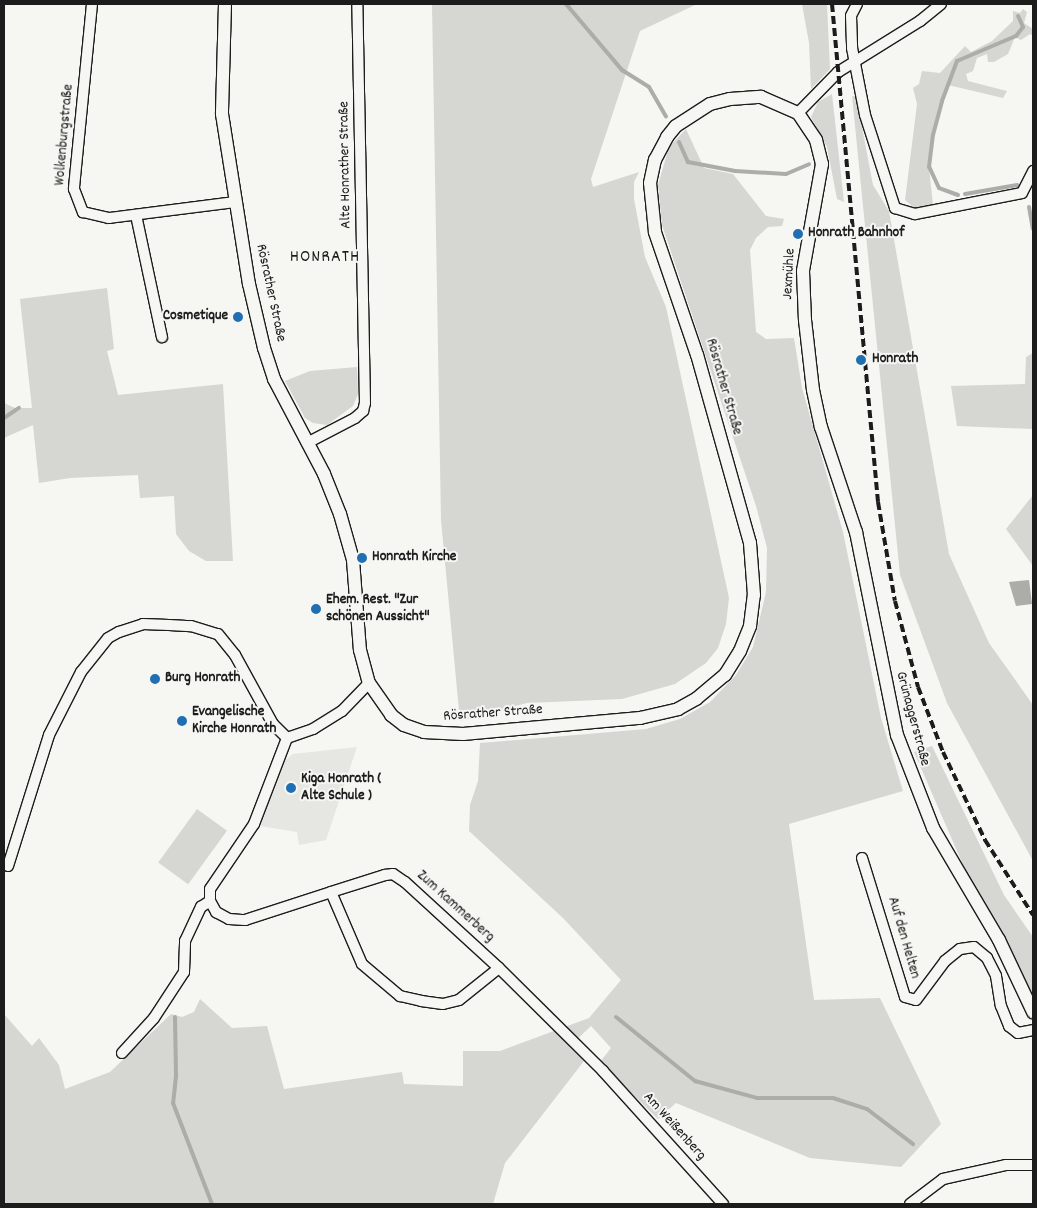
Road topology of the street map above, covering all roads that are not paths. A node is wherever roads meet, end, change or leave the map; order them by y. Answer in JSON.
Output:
{"nodes":[{"id":1,"x":92,"y":4,"type":"edge"},
{"id":2,"x":225,"y":4,"type":"edge"},
{"id":3,"x":358,"y":4,"type":"edge"},
{"id":4,"x":857,"y":4,"type":"edge"},
{"id":5,"x":941,"y":4,"type":"edge"},
{"id":6,"x":856,"y":59,"type":"junction"},
{"id":7,"x":798,"y":113,"type":"junction"},
{"id":8,"x":1033,"y":171,"type":"edge"},
{"id":9,"x":236,"y":202,"type":"junction"},
{"id":10,"x":136,"y":215,"type":"junction"},
{"id":11,"x":162,"y":337,"type":"dead end"},
{"id":12,"x":826,"y":442,"type":"joint"},
{"id":13,"x":306,"y":443,"type":"junction"},
{"id":14,"x":369,"y":683,"type":"junction"},
{"id":15,"x":286,"y":738,"type":"junction"},
{"id":16,"x":862,"y":858,"type":"dead end"},
{"id":17,"x":8,"y":866,"type":"dead end"},
{"id":18,"x":331,"y":892,"type":"junction"},
{"id":19,"x":210,"y":901,"type":"junction"},
{"id":20,"x":499,"y":968,"type":"junction"},
{"id":21,"x":1033,"y":1012,"type":"edge"},
{"id":22,"x":1033,"y":1030,"type":"edge"},
{"id":23,"x":122,"y":1053,"type":"dead end"},
{"id":24,"x":603,"y":1071,"type":"joint"},
{"id":25,"x":1033,"y":1165,"type":"edge"},
{"id":26,"x":723,"y":1204,"type":"edge"},
{"id":27,"x":910,"y":1204,"type":"edge"}],
"edges":[{"from":1,"to":10,"type":"street","name":"Wolkenburgstraße"},
{"from":2,"to":9,"type":"street","name":"Rösrather Straße"},
{"from":3,"to":13,"type":"street","name":"Alte Honrather Straße"},
{"from":4,"to":6,"type":"street"},
{"from":5,"to":6,"type":"street"},
{"from":6,"to":7,"type":"street"},
{"from":6,"to":8,"type":"street"},
{"from":7,"to":12,"type":"street","name":"Jexmühle"},
{"from":7,"to":14,"type":"street","name":"Rösrather Straße"},
{"from":9,"to":10,"type":"street","name":"Wolkenburgstraße"},
{"from":9,"to":13,"type":"street","name":"Rösrather Straße"},
{"from":10,"to":11,"type":"street"},
{"from":12,"to":21,"type":"street","name":"Grünaggerstraße"},
{"from":13,"to":14,"type":"street","name":"Rösrather Straße"},
{"from":14,"to":15,"type":"street"},
{"from":15,"to":17,"type":"street"},
{"from":15,"to":19,"type":"street"},
{"from":16,"to":22,"type":"street","name":"Auf den Helten"},
{"from":18,"to":19,"type":"street","name":"Zum Kammerberg"},
{"from":18,"to":20,"type":"street","name":"Zum Kammerberg"},
{"from":18,"to":20,"type":"street"},
{"from":19,"to":23,"type":"street"},
{"from":20,"to":24,"type":"street","name":"Zum Kammerberg"},
{"from":24,"to":26,"type":"street","name":"Am Weißenberg"},
{"from":25,"to":27,"type":"street"}]}
